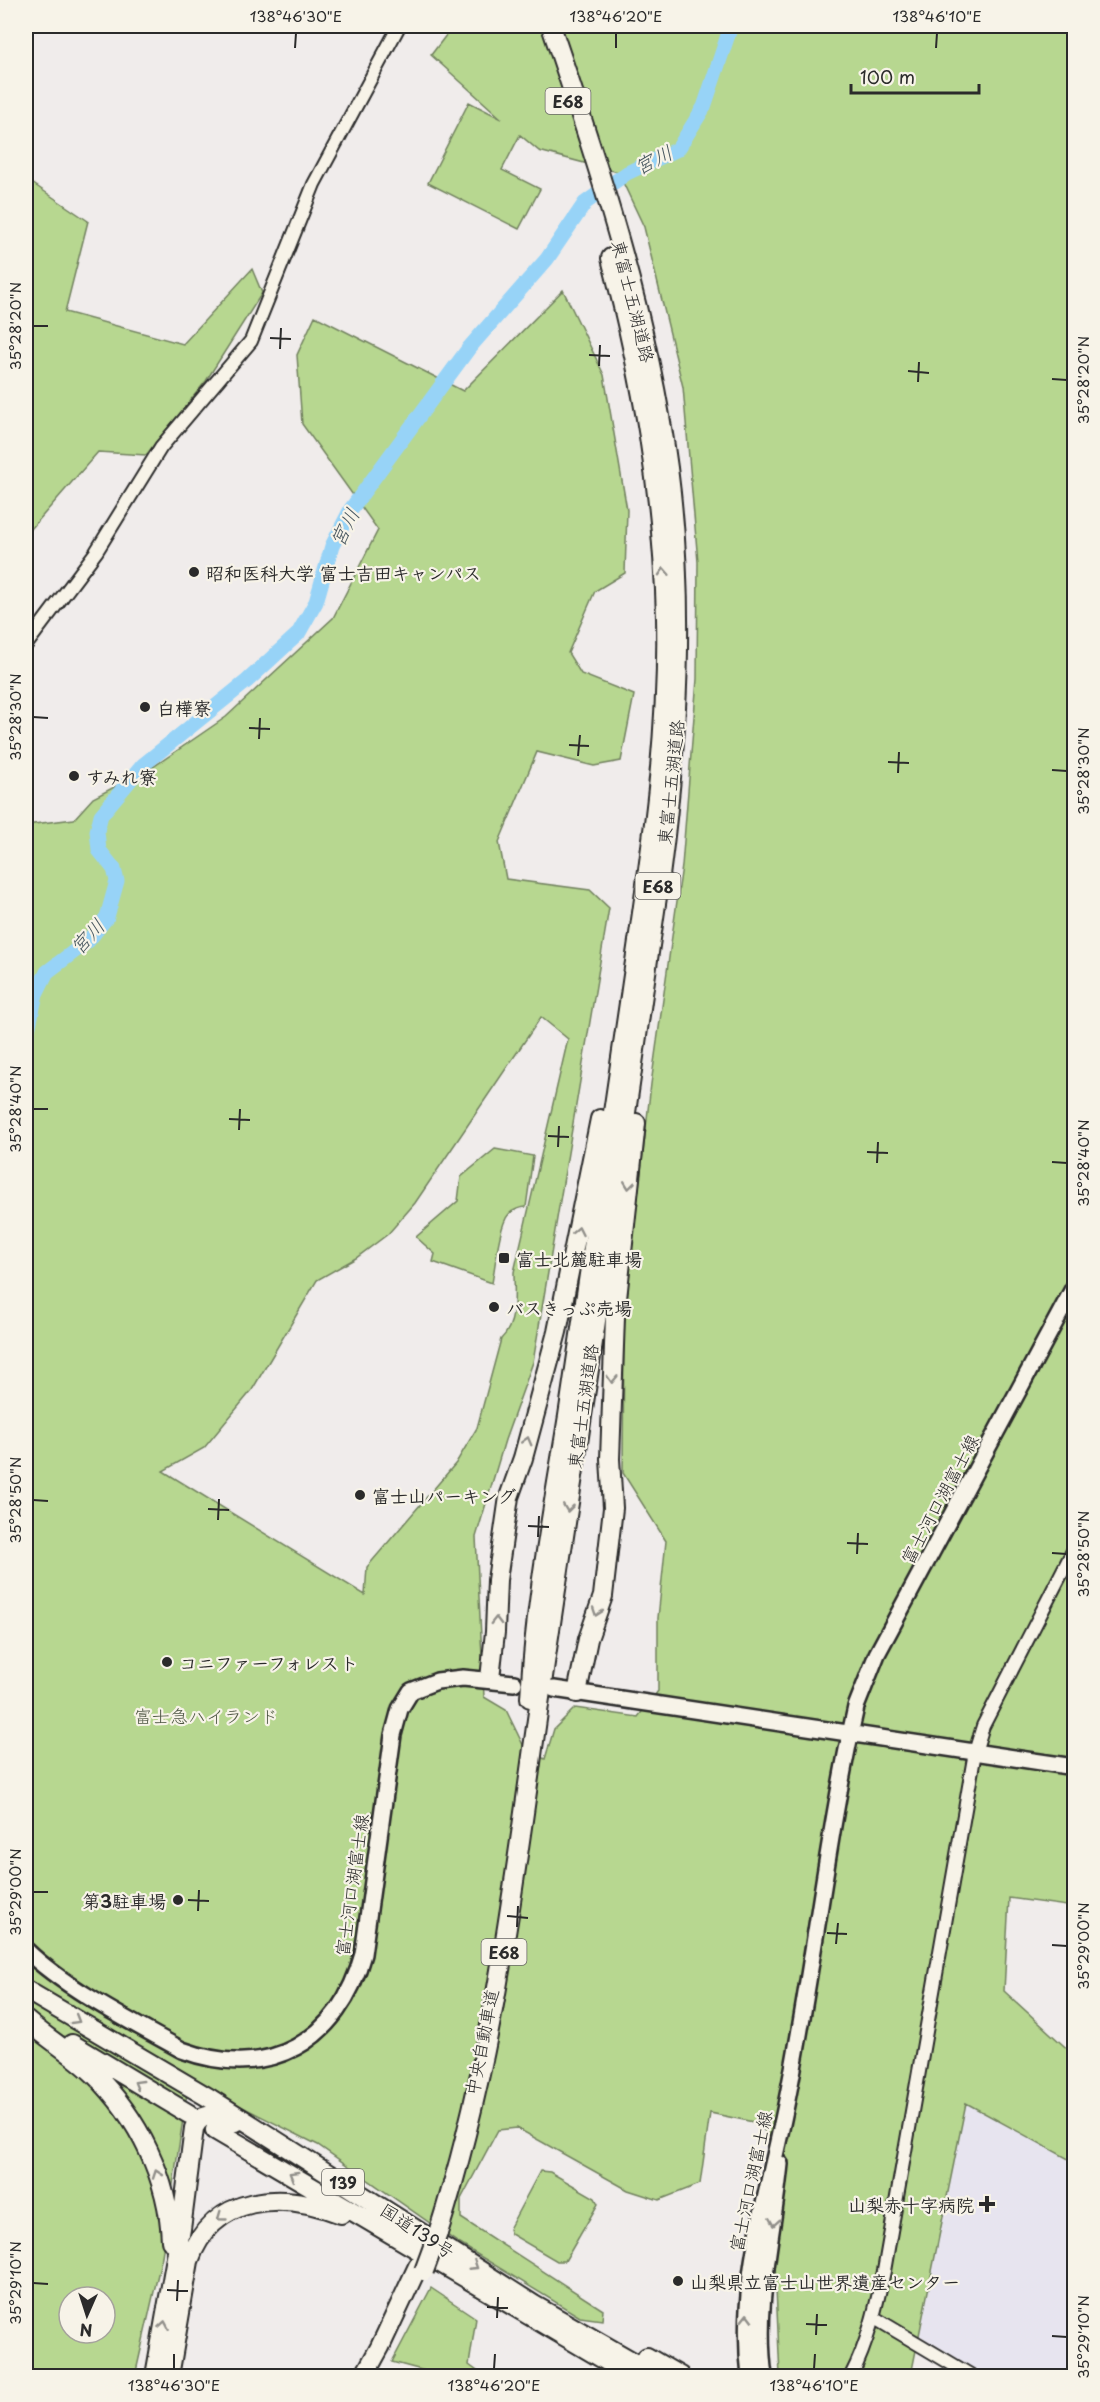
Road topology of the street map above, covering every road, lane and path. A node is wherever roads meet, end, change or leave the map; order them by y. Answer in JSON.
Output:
{"nodes":[{"id":1,"x":399,"y":26,"type":"edge"},
{"id":2,"x":545,"y":26,"type":"edge"},
{"id":3,"x":551,"y":26,"type":"edge"},
{"id":4,"x":594,"y":173,"type":"junction"},
{"id":5,"x":609,"y":228,"type":"junction"},
{"id":6,"x":26,"y":645,"type":"edge"},
{"id":7,"x":648,"y":960,"type":"junction"},
{"id":8,"x":622,"y":1050,"type":"junction"},
{"id":9,"x":1074,"y":1287,"type":"edge"},
{"id":10,"x":554,"y":1547,"type":"junction"},
{"id":11,"x":1074,"y":1549,"type":"edge"},
{"id":12,"x":490,"y":1679,"type":"junction"},
{"id":13,"x":514,"y":1683,"type":"dead end"},
{"id":14,"x":554,"y":1689,"type":"dead end"},
{"id":15,"x":577,"y":1693,"type":"junction"},
{"id":16,"x":850,"y":1734,"type":"junction"},
{"id":17,"x":975,"y":1752,"type":"junction"},
{"id":18,"x":1074,"y":1767,"type":"edge"},
{"id":19,"x":26,"y":1950,"type":"edge"},
{"id":20,"x":26,"y":1990,"type":"edge"},
{"id":21,"x":26,"y":2014,"type":"edge"},
{"id":22,"x":26,"y":2020,"type":"edge"},
{"id":23,"x":118,"y":2045,"type":"junction"},
{"id":24,"x":787,"y":2101,"type":"junction"},
{"id":25,"x":201,"y":2121,"type":"junction"},
{"id":26,"x":300,"y":2154,"type":"junction"},
{"id":27,"x":414,"y":2246,"type":"junction"},
{"id":28,"x":421,"y":2269,"type":"junction"},
{"id":29,"x":178,"y":2278,"type":"junction"},
{"id":30,"x":530,"y":2310,"type":"junction"},
{"id":31,"x":873,"y":2317,"type":"junction"},
{"id":32,"x":749,"y":2374,"type":"edge"},
{"id":33,"x":155,"y":2376,"type":"edge"},
{"id":34,"x":169,"y":2376,"type":"edge"},
{"id":35,"x":364,"y":2376,"type":"edge"},
{"id":36,"x":370,"y":2376,"type":"edge"},
{"id":37,"x":612,"y":2376,"type":"edge"},
{"id":38,"x":632,"y":2376,"type":"edge"},
{"id":39,"x":658,"y":2376,"type":"edge"},
{"id":40,"x":680,"y":2376,"type":"edge"},
{"id":41,"x":764,"y":2376,"type":"edge"},
{"id":42,"x":851,"y":2376,"type":"edge"},
{"id":43,"x":972,"y":2376,"type":"edge"}],
"edges":[{"from":1,"to":6,"type":"street"},
{"from":2,"to":4,"type":"highway","name":"東富士五湖道路","number":"E68"},
{"from":3,"to":4,"type":"highway","name":"東富士五湖道路","number":"E68"},
{"from":4,"to":5,"type":"highway","name":"東富士五湖道路","number":"E68"},
{"from":5,"to":7,"type":"highway","name":"東富士五湖道路","number":"E68"},
{"from":8,"to":5,"type":"highway","name":"東富士五湖道路","number":"E68","one_way":true},
{"from":7,"to":10,"type":"highway","name":"東富士五湖道路","number":"E68","one_way":true},
{"from":7,"to":15,"type":"highway","one_way":true},
{"from":8,"to":10,"type":"highway","name":"東富士五湖道路","number":"E68"},
{"from":12,"to":8,"type":"highway","number":"E68","one_way":true},
{"from":9,"to":16,"type":"main road","name":"富士河口湖富士線"},
{"from":10,"to":28,"type":"highway","name":"中央自動車道","number":"E68","bridge":true},
{"from":11,"to":17,"type":"street"},
{"from":12,"to":13,"type":"main road","name":"富士河口湖富士線"},
{"from":12,"to":19,"type":"main road","name":"富士河口湖富士線"},
{"from":14,"to":15,"type":"main road"},
{"from":15,"to":16,"type":"main road"},
{"from":16,"to":17,"type":"main road"},
{"from":16,"to":24,"type":"main road","name":"富士河口湖富士線"},
{"from":17,"to":18,"type":"main road"},
{"from":17,"to":31,"type":"street"},
{"from":20,"to":23,"type":"highway","name":"国道139号","number":"139","one_way":true},
{"from":25,"to":21,"type":"highway","name":"国道139号","number":"139","one_way":true},
{"from":29,"to":22,"type":"highway","one_way":true},
{"from":23,"to":25,"type":"highway"},
{"from":23,"to":26,"type":"highway","name":"国道139号","number":"139"},
{"from":32,"to":24,"type":"main road","name":"富士河口湖富士線","one_way":true},
{"from":24,"to":41,"type":"main road","name":"富士河口湖富士線","one_way":true},
{"from":25,"to":26,"type":"highway"},
{"from":27,"to":25,"type":"highway","name":"国道139号","number":"139","one_way":true},
{"from":25,"to":29,"type":"highway"},
{"from":26,"to":30,"type":"highway","name":"国道139号","number":"139","one_way":true},
{"from":27,"to":29,"type":"highway","one_way":true},
{"from":27,"to":30,"type":"highway","name":"国道139号","number":"139"},
{"from":28,"to":35,"type":"highway","name":"中央自動車道","number":"E68"},
{"from":28,"to":36,"type":"highway","name":"中央自動車道","number":"E68"},
{"from":33,"to":29,"type":"highway","one_way":true},
{"from":29,"to":34,"type":"highway"},
{"from":30,"to":37,"type":"highway"},
{"from":30,"to":38,"type":"highway","name":"国道139号","number":"139"},
{"from":30,"to":39,"type":"highway","name":"国道139号","number":"139"},
{"from":30,"to":40,"type":"highway"},
{"from":31,"to":42,"type":"street"},
{"from":31,"to":43,"type":"street"}]}
